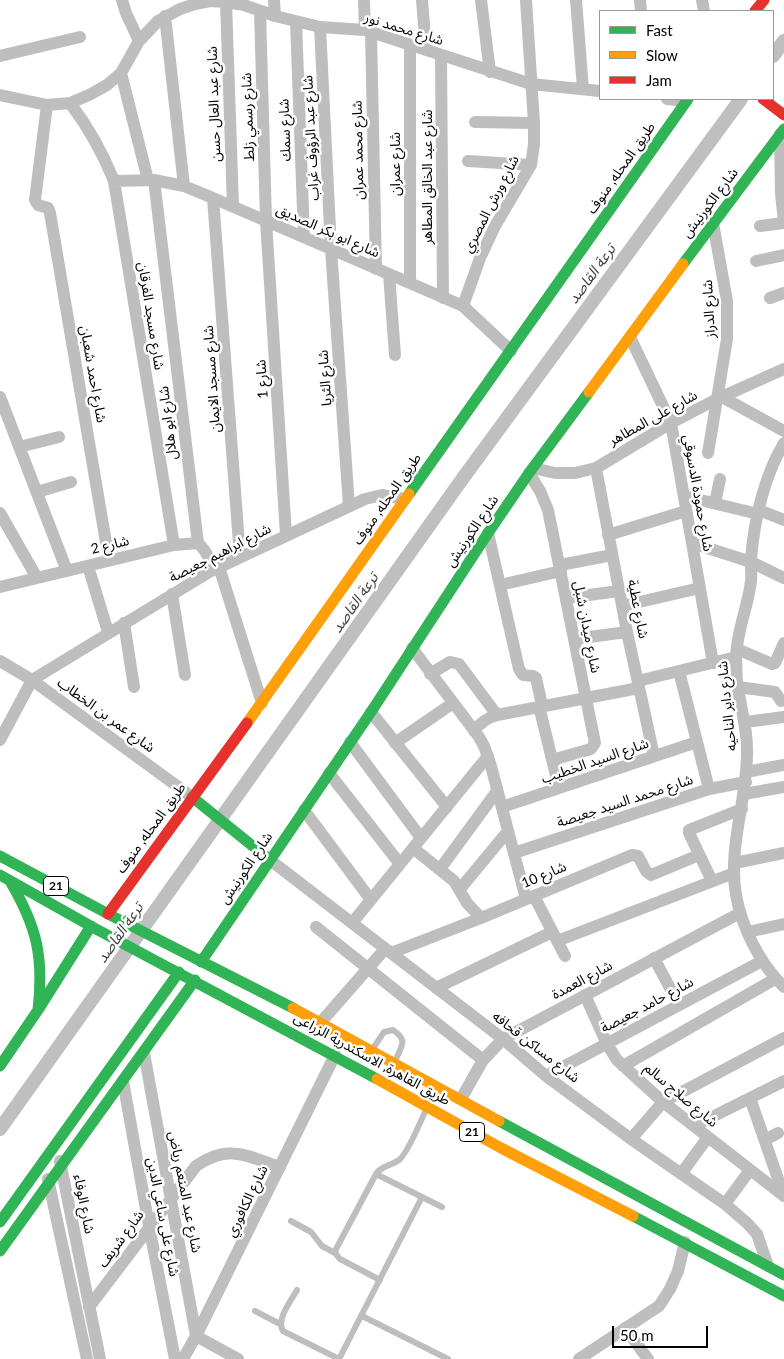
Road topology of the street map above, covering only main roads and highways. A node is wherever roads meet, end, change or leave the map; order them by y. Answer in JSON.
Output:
{"nodes":[{"id":1,"x":764,"y":0,"type":"edge"},
{"id":2,"x":756,"y":10,"type":"edge"},
{"id":3,"x":687,"y":100,"type":"edge"},
{"id":4,"x":764,"y":100,"type":"edge"},
{"id":5,"x":780,"y":111,"type":"edge"},
{"id":6,"x":782,"y":132,"type":"edge"},
{"id":7,"x":192,"y":797,"type":"junction"},
{"id":8,"x":0,"y":856,"type":"edge"},
{"id":9,"x":270,"y":860,"type":"junction"},
{"id":10,"x":5,"y":877,"type":"edge"},
{"id":11,"x":110,"y":915,"type":"junction"},
{"id":12,"x":94,"y":927,"type":"junction"},
{"id":13,"x":201,"y":962,"type":"junction"},
{"id":14,"x":179,"y":972,"type":"junction"},
{"id":15,"x":195,"y":980,"type":"junction"},
{"id":16,"x":38,"y":1010,"type":"junction"},
{"id":17,"x":0,"y":1066,"type":"edge"},
{"id":18,"x":511,"y":1127,"type":"junction"},
{"id":19,"x":501,"y":1148,"type":"junction"},
{"id":20,"x":584,"y":1168,"type":"junction"},
{"id":21,"x":575,"y":1186,"type":"junction"},
{"id":22,"x":0,"y":1222,"type":"edge"},
{"id":23,"x":0,"y":1251,"type":"edge"},
{"id":24,"x":784,"y":1275,"type":"edge"},
{"id":25,"x":784,"y":1296,"type":"edge"}],
"edges":[{"from":1,"to":2,"type":"main road"},
{"from":3,"to":7,"type":"main road","name":"طريق المحله, منوف"},
{"from":4,"to":5,"type":"main road"},
{"from":6,"to":9,"type":"main road","name":"شارع الكورنيش"},
{"from":7,"to":9,"type":"main road"},
{"from":7,"to":11,"type":"main road","name":"طريق المحله, منوف"},
{"from":8,"to":11,"type":"main road","name":"طريق القاهرة, الاسكندرية الزراعى","number":"21"},
{"from":9,"to":13,"type":"main road","name":"شارع الكورنيش"},
{"from":10,"to":12,"type":"main road","name":"طريق القاهرة, الاسكندرية الزراعى","number":"21"},
{"from":10,"to":16,"type":"main road"},
{"from":11,"to":13,"type":"main road","name":"طريق القاهرة, الاسكندرية الزراعى","number":"21"},
{"from":12,"to":14,"type":"main road","name":"طريق القاهرة, الاسكندرية الزراعى","number":"21"},
{"from":12,"to":16,"type":"main road"},
{"from":13,"to":18,"type":"main road","name":"طريق القاهرة, الاسكندرية الزراعى","number":"21"},
{"from":14,"to":15,"type":"main road","name":"طريق القاهرة, الاسكندرية الزراعى","number":"21"},
{"from":14,"to":22,"type":"main road"},
{"from":15,"to":19,"type":"main road","name":"طريق القاهرة, الاسكندرية الزراعى","number":"21"},
{"from":15,"to":23,"type":"main road"},
{"from":16,"to":17,"type":"main road"},
{"from":18,"to":19,"type":"main road"},
{"from":18,"to":20,"type":"main road","name":"طريق القاهرة, الاسكندرية الزراعى","number":"21"},
{"from":19,"to":21,"type":"main road","name":"طريق القاهرة, الاسكندرية الزراعى","number":"21"},
{"from":20,"to":21,"type":"main road"},
{"from":20,"to":24,"type":"main road","name":"طريق القاهرة, الاسكندرية الزراعى","number":"21"},
{"from":21,"to":25,"type":"main road","name":"طريق القاهرة, الاسكندرية الزراعى","number":"21"}]}
